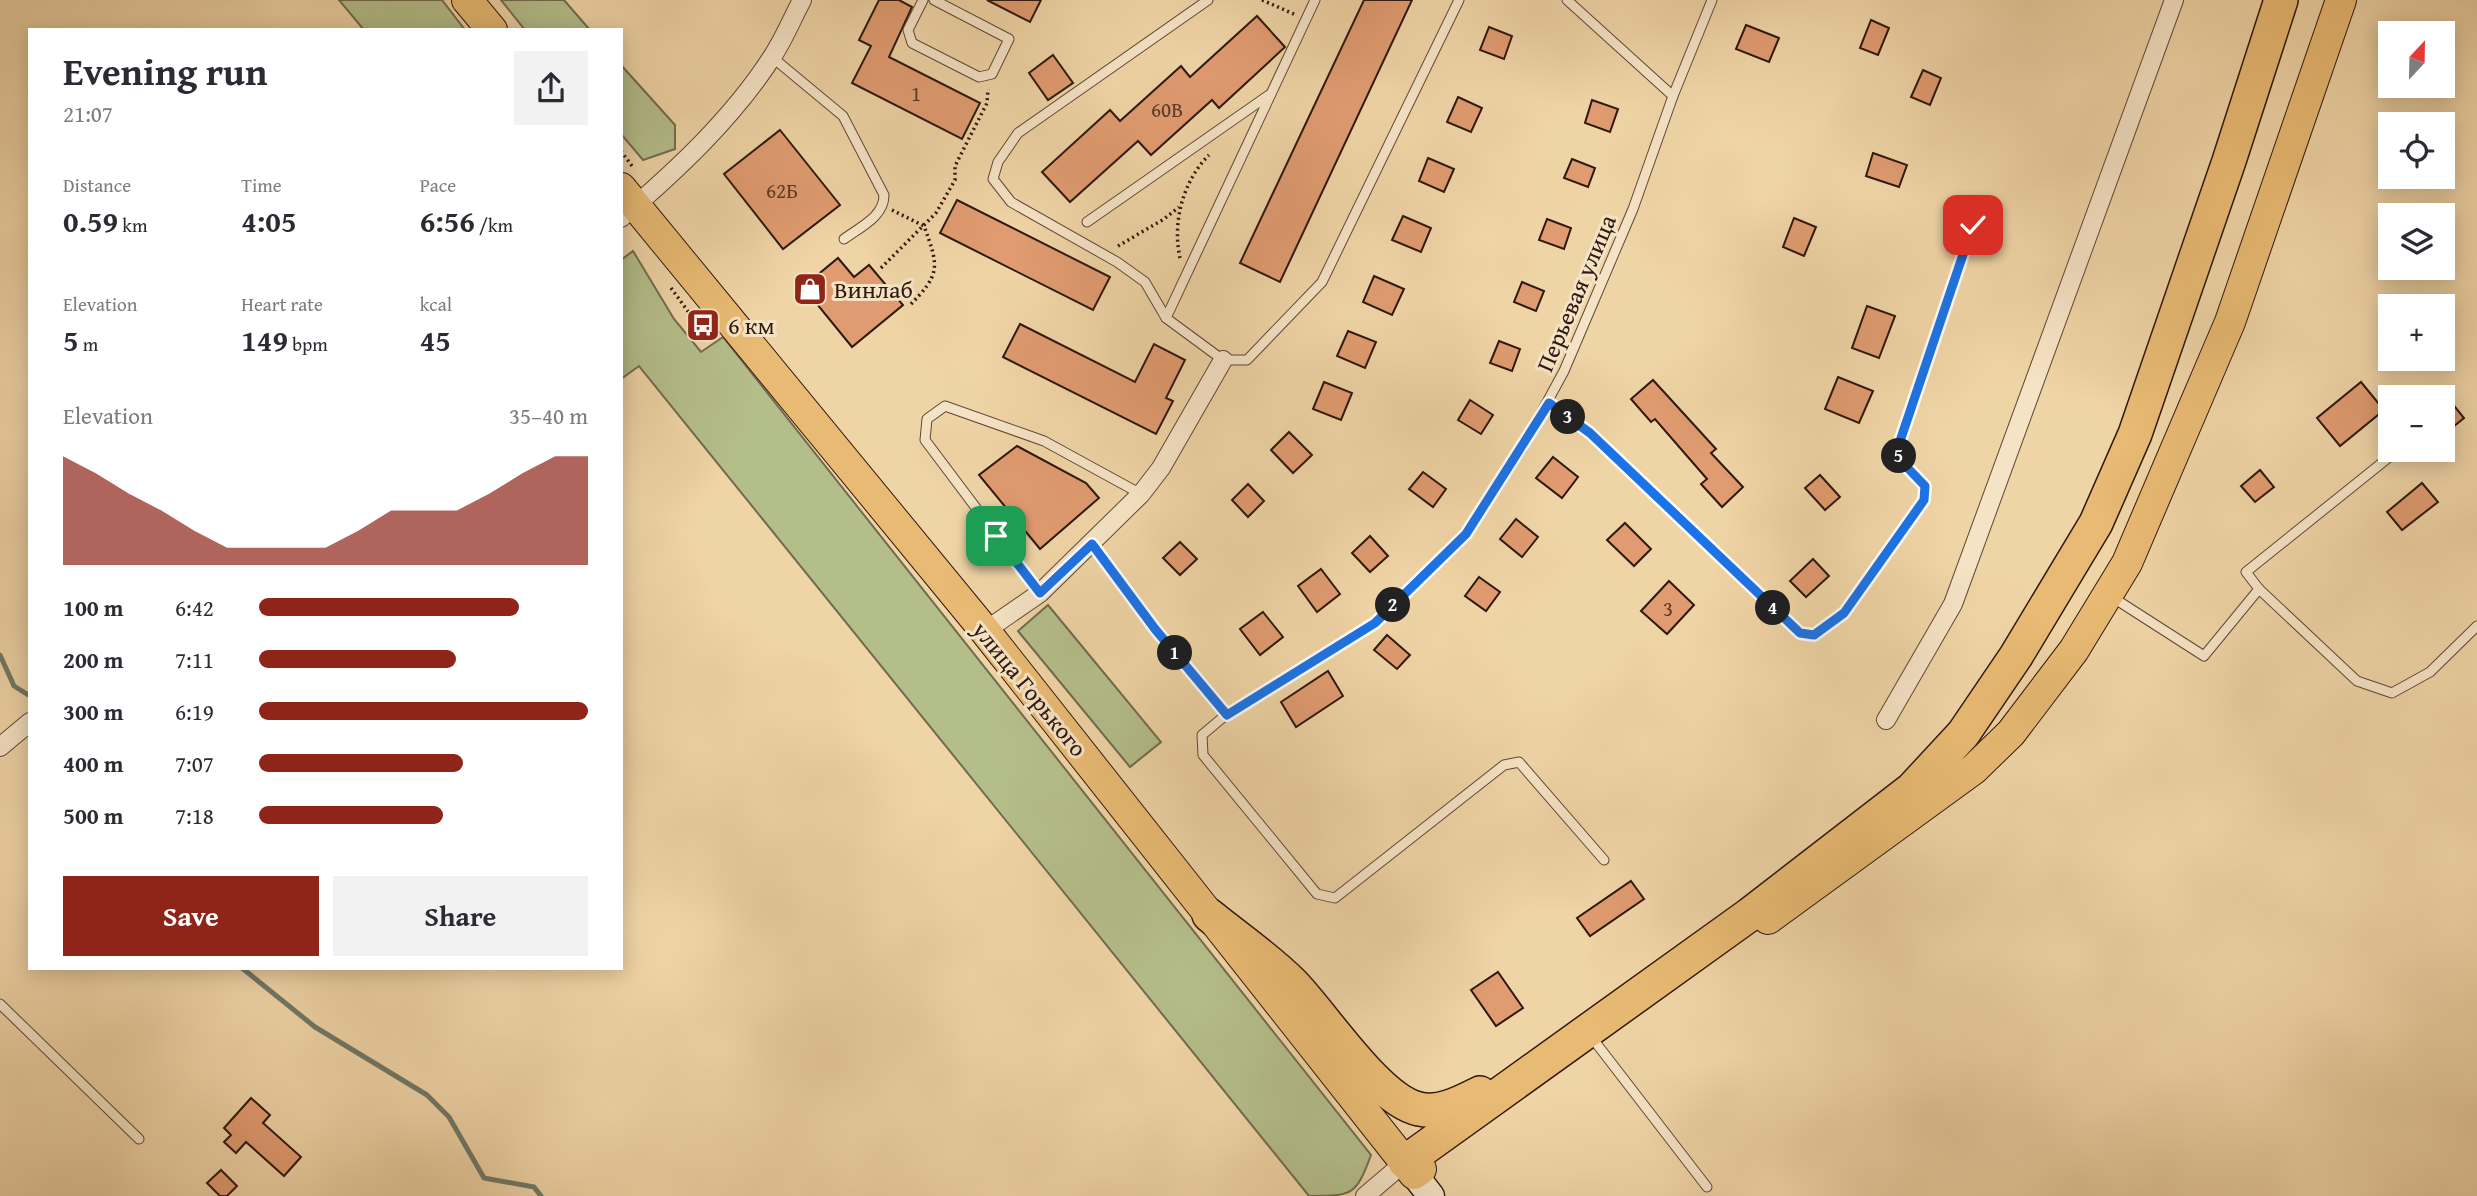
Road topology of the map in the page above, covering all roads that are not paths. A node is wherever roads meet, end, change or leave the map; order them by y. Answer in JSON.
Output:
{"nodes":[{"id":1,"x":467,"y":0,"type":"edge"},
{"id":2,"x":802,"y":0,"type":"edge"},
{"id":3,"x":923,"y":0,"type":"edge"},
{"id":4,"x":934,"y":0,"type":"edge"},
{"id":5,"x":1208,"y":0,"type":"edge"},
{"id":6,"x":1315,"y":0,"type":"edge"},
{"id":7,"x":1459,"y":0,"type":"edge"},
{"id":8,"x":1567,"y":0,"type":"edge"},
{"id":9,"x":1712,"y":0,"type":"edge"},
{"id":10,"x":2174,"y":0,"type":"edge"},
{"id":11,"x":2280,"y":0,"type":"edge"},
{"id":12,"x":2341,"y":0,"type":"edge"},
{"id":13,"x":490,"y":28,"type":"edge"},
{"id":14,"x":772,"y":57,"type":"junction"},
{"id":15,"x":1271,"y":93,"type":"junction"},
{"id":16,"x":1673,"y":96,"type":"junction"},
{"id":17,"x":626,"y":204,"type":"edge"},
{"id":18,"x":1087,"y":222,"type":"dead end"},
{"id":19,"x":1973,"y":225,"type":"dead end"},
{"id":20,"x":844,"y":239,"type":"dead end"},
{"id":21,"x":1166,"y":318,"type":"junction"},
{"id":22,"x":1223,"y":360,"type":"junction"},
{"id":23,"x":1549,"y":403,"type":"junction"},
{"id":24,"x":2383,"y":462,"type":"edge"},
{"id":25,"x":1141,"y":494,"type":"junction"},
{"id":26,"x":1092,"y":544,"type":"junction"},
{"id":27,"x":2259,"y":589,"type":"junction"},
{"id":28,"x":1040,"y":593,"type":"junction"},
{"id":29,"x":2107,"y":594,"type":"junction"},
{"id":30,"x":2477,"y":626,"type":"edge"},
{"id":31,"x":985,"y":631,"type":"junction"},
{"id":32,"x":1227,"y":715,"type":"junction"},
{"id":33,"x":1886,"y":720,"type":"dead end"},
{"id":34,"x":28,"y":724,"type":"edge"},
{"id":35,"x":0,"y":747,"type":"edge"},
{"id":36,"x":1604,"y":860,"type":"dead end"},
{"id":37,"x":1209,"y":915,"type":"junction"},
{"id":38,"x":1659,"y":980,"type":"junction"},
{"id":39,"x":0,"y":1004,"type":"edge"},
{"id":40,"x":1596,"y":1043,"type":"junction"},
{"id":41,"x":139,"y":1139,"type":"dead end"},
{"id":42,"x":1417,"y":1177,"type":"edge"},
{"id":43,"x":1707,"y":1187,"type":"dead end"},
{"id":44,"x":1368,"y":1195,"type":"edge"}],
"edges":[{"from":1,"to":13,"type":"main road"},
{"from":2,"to":14,"type":"street"},
{"from":3,"to":4,"type":"lane"},
{"from":5,"to":21,"type":"lane"},
{"from":6,"to":15,"type":"lane"},
{"from":7,"to":22,"type":"lane"},
{"from":8,"to":16,"type":"lane"},
{"from":9,"to":16,"type":"lane","name":"Перьевая улица"},
{"from":10,"to":33,"type":"street"},
{"from":11,"to":38,"type":"highway"},
{"from":12,"to":29,"type":"main road"},
{"from":14,"to":17,"type":"street"},
{"from":14,"to":20,"type":"lane"},
{"from":15,"to":18,"type":"lane"},
{"from":15,"to":21,"type":"lane"},
{"from":16,"to":23,"type":"lane","name":"Перьевая улица"},
{"from":17,"to":31,"type":"main road","name":"улица Горького"},
{"from":19,"to":23,"type":"lane"},
{"from":21,"to":22,"type":"lane"},
{"from":22,"to":25,"type":"street"},
{"from":23,"to":32,"type":"lane","name":"Перьевая улица"},
{"from":24,"to":27,"type":"lane"},
{"from":25,"to":26,"type":"street"},
{"from":25,"to":28,"type":"lane"},
{"from":26,"to":28,"type":"street"},
{"from":26,"to":32,"type":"lane"},
{"from":27,"to":29,"type":"lane"},
{"from":27,"to":30,"type":"lane"},
{"from":28,"to":31,"type":"street"},
{"from":29,"to":40,"type":"main road"},
{"from":31,"to":37,"type":"main road","name":"улица Горького"},
{"from":32,"to":36,"type":"lane","name":"Перьевая улица"},
{"from":34,"to":35,"type":"street"},
{"from":37,"to":38,"type":"highway"},
{"from":37,"to":42,"type":"main road","name":"улица Горького"},
{"from":38,"to":42,"type":"highway"},
{"from":39,"to":41,"type":"lane"},
{"from":40,"to":42,"type":"main road"},
{"from":40,"to":43,"type":"lane"},
{"from":42,"to":44,"type":"street"}]}
